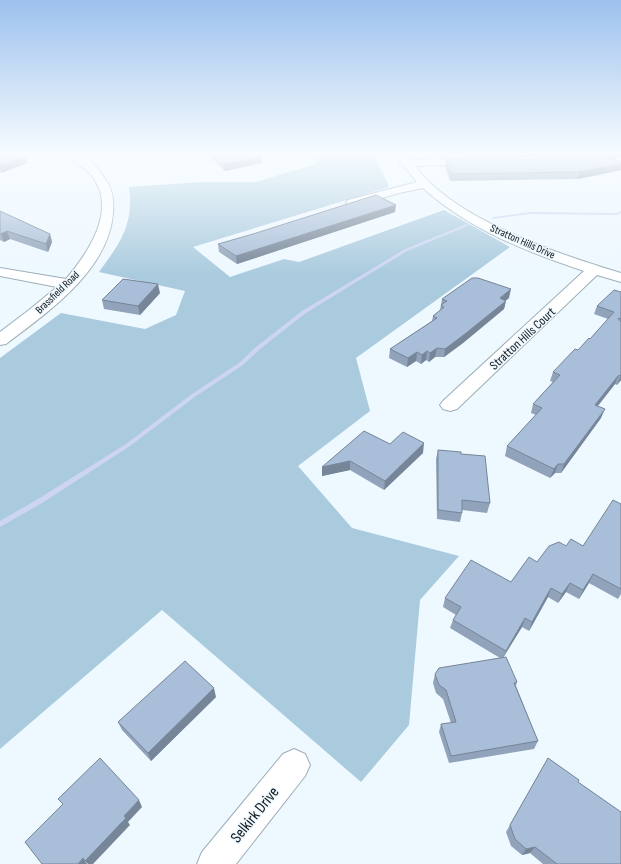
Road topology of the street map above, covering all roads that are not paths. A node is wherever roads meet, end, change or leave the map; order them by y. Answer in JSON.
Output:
{"nodes":[{"id":1,"x":107,"y":194,"type":"edge"},
{"id":2,"x":383,"y":194,"type":"edge"},
{"id":3,"x":439,"y":194,"type":"edge"},
{"id":4,"x":339,"y":208,"type":"edge"},
{"id":5,"x":594,"y":270,"type":"junction"},
{"id":6,"x":0,"y":272,"type":"edge"},
{"id":7,"x":621,"y":278,"type":"edge"},
{"id":8,"x":69,"y":284,"type":"junction"},
{"id":9,"x":0,"y":340,"type":"edge"},
{"id":10,"x":450,"y":405,"type":"dead end"},
{"id":11,"x":294,"y":765,"type":"dead end"},
{"id":12,"x":214,"y":864,"type":"edge"}],
"edges":[{"from":1,"to":8,"type":"street","name":"Brassfield Road"},
{"from":2,"to":4,"type":"street"},
{"from":3,"to":5,"type":"street","name":"Stratton Hills Drive"},
{"from":5,"to":7,"type":"street","name":"Stratton Hills Drive"},
{"from":5,"to":10,"type":"street","name":"Stratton Hills Court"},
{"from":6,"to":8,"type":"street"},
{"from":8,"to":9,"type":"street","name":"Brassfield Road"},
{"from":11,"to":12,"type":"street","name":"Selkirk Drive"}]}
